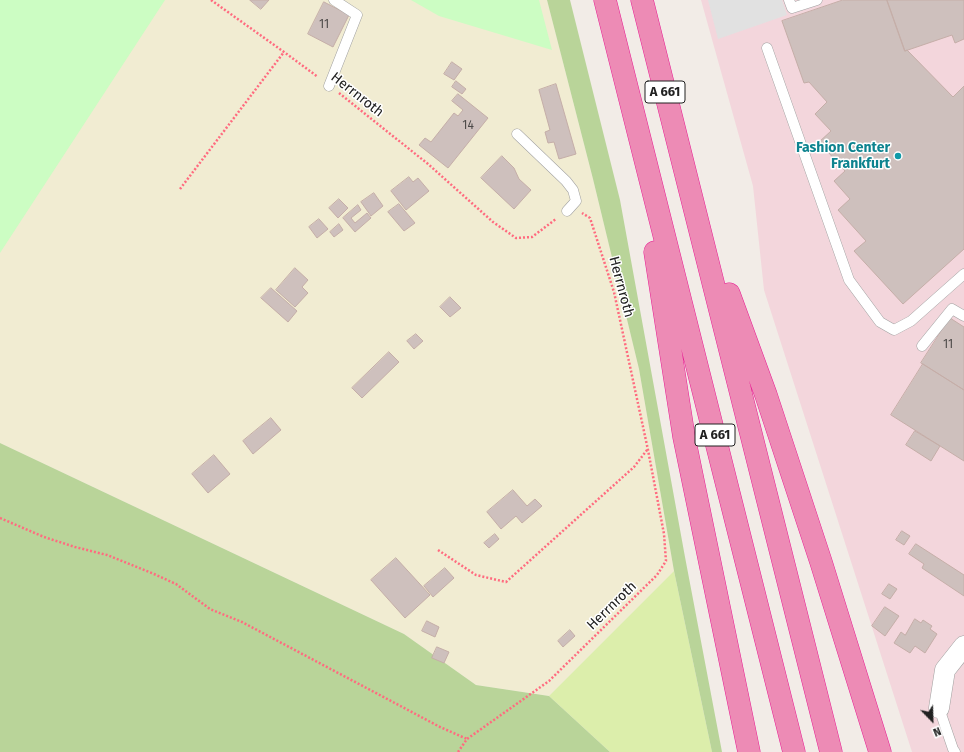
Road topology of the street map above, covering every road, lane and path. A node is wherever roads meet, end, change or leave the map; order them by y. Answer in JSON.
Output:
{"nodes":[{"id":1,"x":211,"y":0,"type":"edge"},
{"id":2,"x":334,"y":0,"type":"edge"},
{"id":3,"x":605,"y":0,"type":"edge"},
{"id":4,"x":642,"y":0,"type":"edge"},
{"id":5,"x":789,"y":0,"type":"edge"},
{"id":6,"x":817,"y":0,"type":"edge"},
{"id":7,"x":767,"y":48,"type":"dead end"},
{"id":8,"x":284,"y":52,"type":"junction"},
{"id":9,"x":329,"y":86,"type":"junction"},
{"id":10,"x":634,"y":118,"type":"junction"},
{"id":11,"x":517,"y":134,"type":"dead end"},
{"id":12,"x":688,"y":184,"type":"junction"},
{"id":13,"x":180,"y":189,"type":"dead end"},
{"id":14,"x":567,"y":211,"type":"junction"},
{"id":15,"x":964,"y":274,"type":"edge"},
{"id":16,"x":964,"y":316,"type":"edge"},
{"id":17,"x":922,"y":346,"type":"dead end"},
{"id":18,"x":648,"y":450,"type":"junction"},
{"id":19,"x":0,"y":518,"type":"edge"},
{"id":20,"x":438,"y":550,"type":"dead end"},
{"id":21,"x":964,"y":646,"type":"edge"},
{"id":22,"x":939,"y":708,"type":"joint"},
{"id":23,"x":467,"y":739,"type":"junction"},
{"id":24,"x":458,"y":752,"type":"edge"},
{"id":25,"x":749,"y":752,"type":"edge"},
{"id":26,"x":794,"y":752,"type":"edge"},
{"id":27,"x":831,"y":752,"type":"edge"},
{"id":28,"x":880,"y":752,"type":"edge"},
{"id":29,"x":954,"y":752,"type":"edge"}],
"edges":[{"from":1,"to":8,"type":"path","name":"Herrnroth"},
{"from":2,"to":9,"type":"lane"},
{"from":3,"to":10,"type":"highway","number":"A 661"},
{"from":4,"to":12,"type":"highway","number":"A 661"},
{"from":5,"to":6,"type":"lane"},
{"from":7,"to":15,"type":"lane"},
{"from":8,"to":9,"type":"path","name":"Herrnroth"},
{"from":8,"to":13,"type":"path"},
{"from":9,"to":14,"type":"path","name":"Herrnroth"},
{"from":10,"to":25,"type":"highway"},
{"from":10,"to":26,"type":"highway","number":"A 661"},
{"from":11,"to":14,"type":"lane"},
{"from":12,"to":27,"type":"highway","number":"A 661"},
{"from":12,"to":28,"type":"highway"},
{"from":14,"to":18,"type":"path","name":"Herrnroth"},
{"from":16,"to":17,"type":"lane"},
{"from":18,"to":20,"type":"path"},
{"from":18,"to":23,"type":"path","name":"Herrnroth"},
{"from":19,"to":23,"type":"path"},
{"from":21,"to":22,"type":"street"},
{"from":22,"to":29,"type":"lane"},
{"from":23,"to":24,"type":"path"}]}
